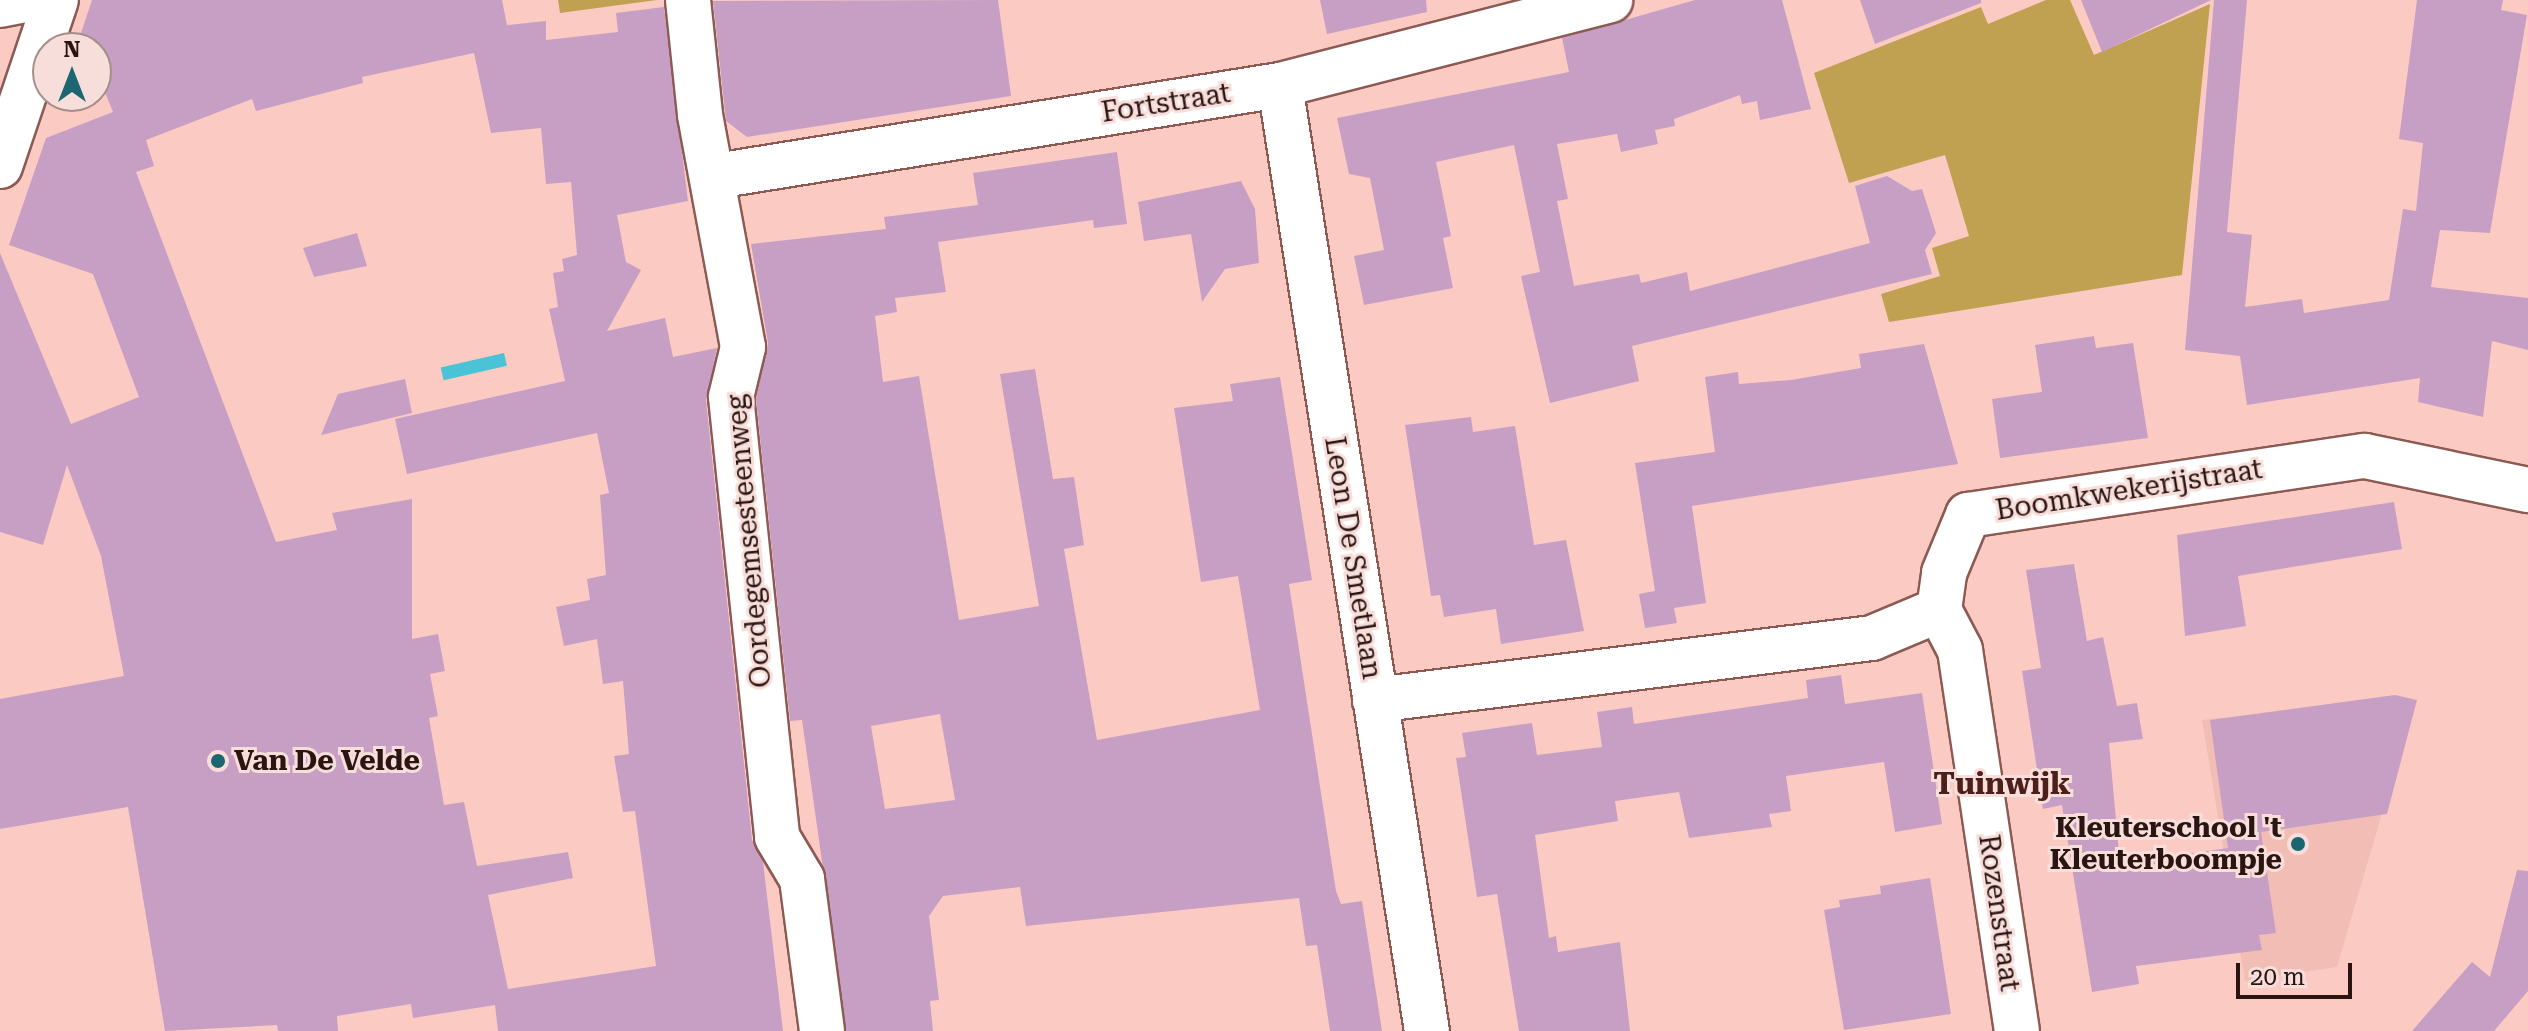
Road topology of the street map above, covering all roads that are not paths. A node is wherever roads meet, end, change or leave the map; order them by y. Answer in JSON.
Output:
{"nodes":[{"id":1,"x":25,"y":0,"type":"edge"},
{"id":2,"x":56,"y":0,"type":"edge"},
{"id":3,"x":688,"y":0,"type":"edge"},
{"id":4,"x":1610,"y":0,"type":"edge"},
{"id":5,"x":0,"y":5,"type":"edge"},
{"id":6,"x":1280,"y":85,"type":"junction"},
{"id":7,"x":0,"y":166,"type":"edge"},
{"id":8,"x":716,"y":176,"type":"junction"},
{"id":9,"x":2528,"y":490,"type":"edge"},
{"id":10,"x":1939,"y":610,"type":"junction"},
{"id":11,"x":1375,"y":700,"type":"junction"},
{"id":12,"x":822,"y":1031,"type":"edge"},
{"id":13,"x":1427,"y":1031,"type":"edge"},
{"id":14,"x":2017,"y":1031,"type":"edge"}],
"edges":[{"from":1,"to":5,"type":"street"},
{"from":2,"to":7,"type":"street"},
{"from":3,"to":8,"type":"street","name":"Oordegemsesteenweg"},
{"from":4,"to":6,"type":"street","name":"Fortstraat"},
{"from":6,"to":8,"type":"street","name":"Fortstraat"},
{"from":6,"to":11,"type":"street","name":"Leon De Smetlaan"},
{"from":8,"to":12,"type":"street","name":"Oordegemsesteenweg"},
{"from":9,"to":10,"type":"street","name":"Boomkwekerijstraat"},
{"from":10,"to":11,"type":"street"},
{"from":10,"to":14,"type":"street","name":"Rozenstraat"},
{"from":11,"to":13,"type":"street","name":"Leon De Smetlaan"}]}
